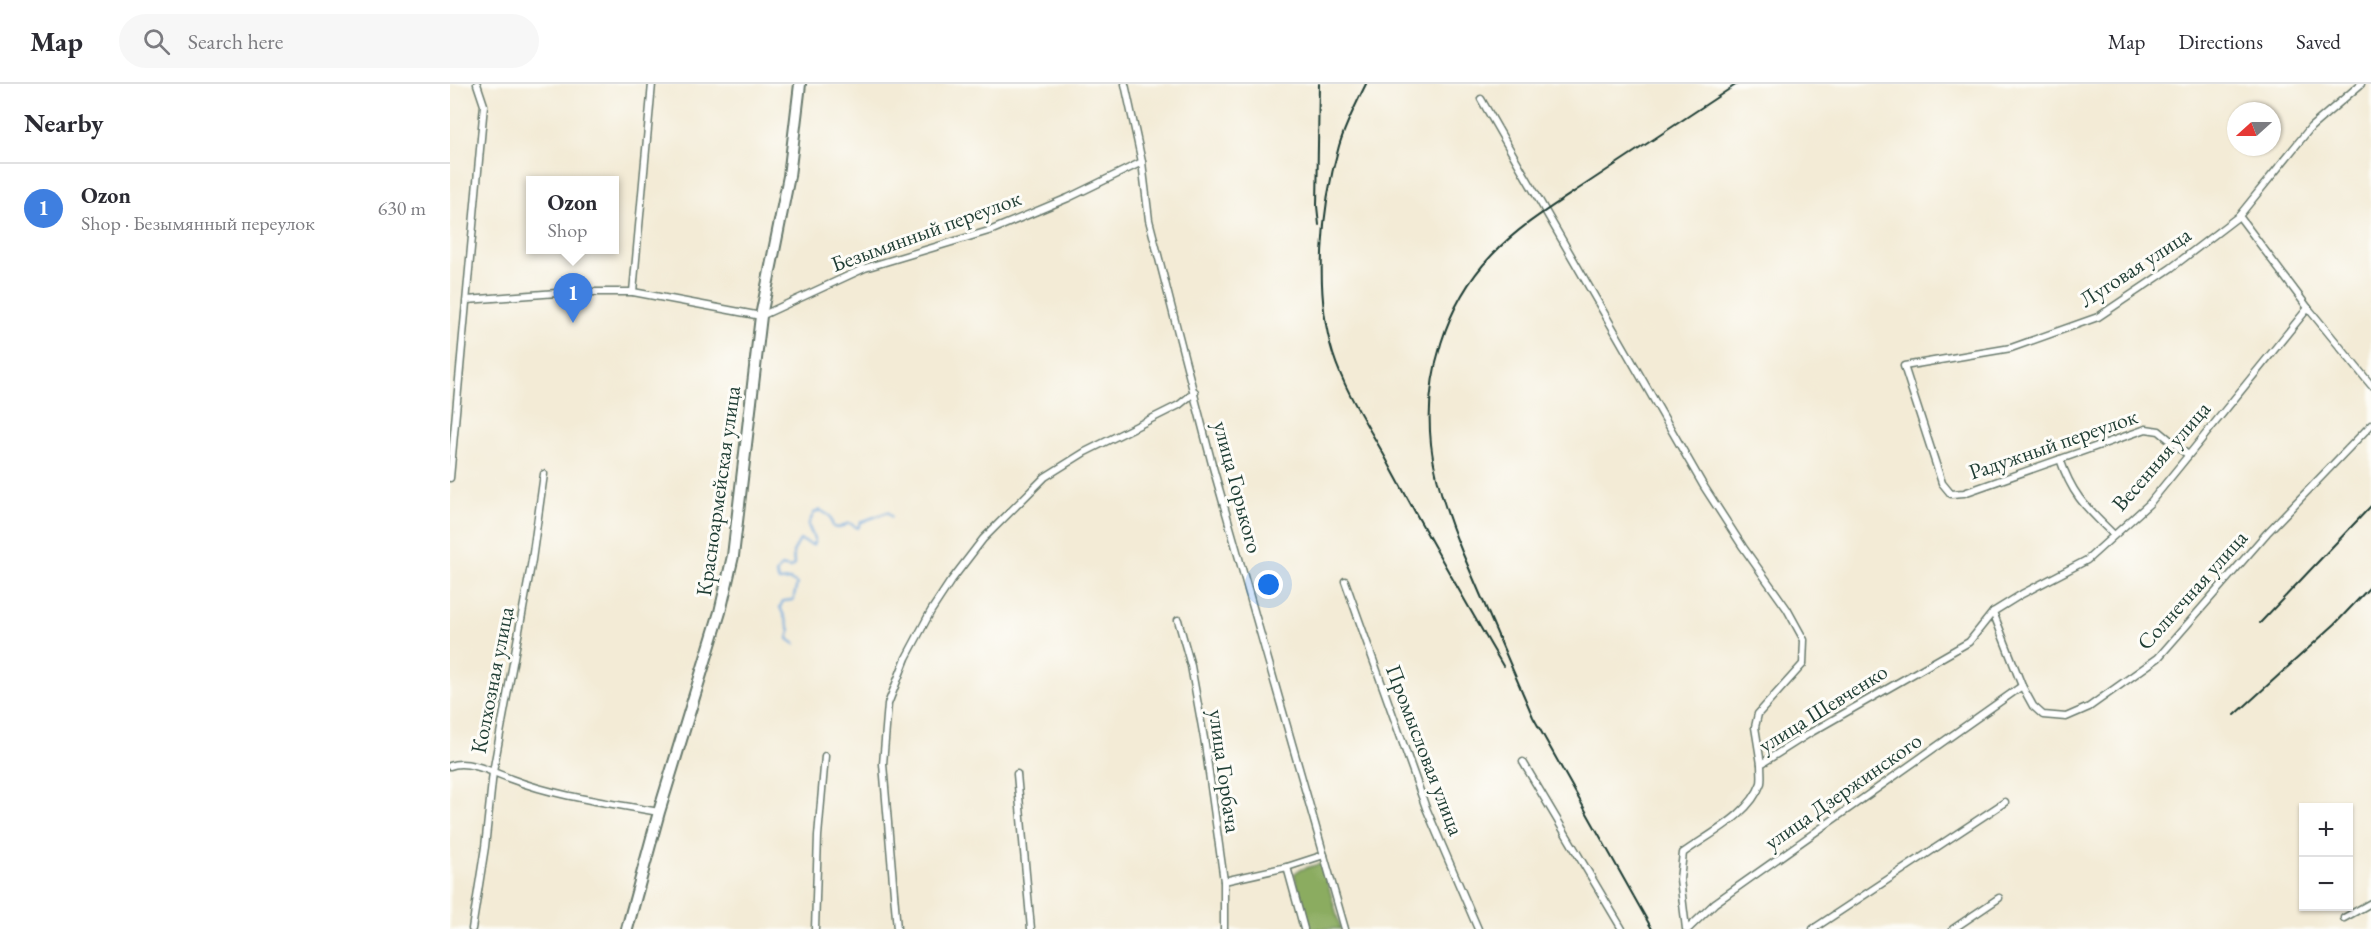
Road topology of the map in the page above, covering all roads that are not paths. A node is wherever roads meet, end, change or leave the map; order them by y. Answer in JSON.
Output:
{"nodes":[{"id":1,"x":477,"y":84,"type":"edge"},
{"id":2,"x":652,"y":84,"type":"edge"},
{"id":3,"x":800,"y":84,"type":"edge"},
{"id":4,"x":1125,"y":84,"type":"edge"},
{"id":5,"x":2361,"y":84,"type":"edge"},
{"id":6,"x":1481,"y":99,"type":"dead end"},
{"id":7,"x":1142,"y":162,"type":"junction"},
{"id":8,"x":2239,"y":216,"type":"junction"},
{"id":9,"x":633,"y":292,"type":"junction"},
{"id":10,"x":467,"y":300,"type":"junction"},
{"id":11,"x":2308,"y":308,"type":"junction"},
{"id":12,"x":761,"y":315,"type":"junction"},
{"id":13,"x":1904,"y":366,"type":"joint"},
{"id":14,"x":2371,"y":385,"type":"edge"},
{"id":15,"x":1195,"y":392,"type":"junction"},
{"id":16,"x":2371,"y":425,"type":"edge"},
{"id":17,"x":2188,"y":455,"type":"junction"},
{"id":18,"x":2060,"y":459,"type":"junction"},
{"id":19,"x":544,"y":474,"type":"dead end"},
{"id":20,"x":450,"y":477,"type":"edge"},
{"id":21,"x":2114,"y":535,"type":"junction"},
{"id":22,"x":1345,"y":581,"type":"dead end"},
{"id":23,"x":1993,"y":612,"type":"junction"},
{"id":24,"x":1178,"y":620,"type":"dead end"},
{"id":25,"x":2022,"y":686,"type":"junction"},
{"id":26,"x":825,"y":756,"type":"dead end"},
{"id":27,"x":1523,"y":762,"type":"dead end"},
{"id":28,"x":1761,"y":764,"type":"junction"},
{"id":29,"x":450,"y":766,"type":"edge"},
{"id":30,"x":493,"y":772,"type":"junction"},
{"id":31,"x":1017,"y":774,"type":"dead end"},
{"id":32,"x":2005,"y":802,"type":"dead end"},
{"id":33,"x":659,"y":812,"type":"junction"},
{"id":34,"x":1324,"y":855,"type":"junction"},
{"id":35,"x":1287,"y":867,"type":"junction"},
{"id":36,"x":1224,"y":881,"type":"junction"},
{"id":37,"x":1999,"y":898,"type":"dead end"},
{"id":38,"x":2371,"y":903,"type":"edge"},
{"id":39,"x":2344,"y":918,"type":"dead end"},
{"id":40,"x":472,"y":929,"type":"edge"},
{"id":41,"x":627,"y":929,"type":"edge"},
{"id":42,"x":815,"y":929,"type":"edge"},
{"id":43,"x":897,"y":929,"type":"edge"},
{"id":44,"x":1031,"y":929,"type":"edge"},
{"id":45,"x":1224,"y":929,"type":"edge"},
{"id":46,"x":1304,"y":929,"type":"edge"},
{"id":47,"x":1345,"y":929,"type":"edge"},
{"id":48,"x":1478,"y":929,"type":"edge"},
{"id":49,"x":1622,"y":929,"type":"edge"},
{"id":50,"x":1687,"y":929,"type":"edge"},
{"id":51,"x":1813,"y":929,"type":"edge"},
{"id":52,"x":1953,"y":929,"type":"edge"}],
"edges":[{"from":1,"to":10,"type":"street"},
{"from":2,"to":9,"type":"street"},
{"from":3,"to":12,"type":"main road","name":"Красноармейская улица"},
{"from":4,"to":7,"type":"street","name":"улица Горького"},
{"from":5,"to":8,"type":"street"},
{"from":6,"to":28,"type":"street"},
{"from":7,"to":12,"type":"street","name":"Безымянный переулок"},
{"from":7,"to":15,"type":"street","name":"улица Горького"},
{"from":8,"to":11,"type":"street"},
{"from":8,"to":13,"type":"street","name":"Луговая улица"},
{"from":9,"to":10,"type":"street"},
{"from":9,"to":12,"type":"street"},
{"from":10,"to":20,"type":"street"},
{"from":11,"to":14,"type":"street"},
{"from":11,"to":17,"type":"street","name":"Весенняя улица"},
{"from":12,"to":33,"type":"main road","name":"Красноармейская улица"},
{"from":13,"to":18,"type":"street","name":"Радужный переулок"},
{"from":15,"to":34,"type":"street","name":"улица Горького"},
{"from":15,"to":43,"type":"street"},
{"from":16,"to":25,"type":"street","name":"Солнечная улица"},
{"from":17,"to":18,"type":"street","name":"Радужный переулок"},
{"from":17,"to":21,"type":"street","name":"Весенняя улица"},
{"from":18,"to":21,"type":"street"},
{"from":19,"to":30,"type":"street","name":"Колхозная улица"},
{"from":21,"to":23,"type":"street","name":"Весенняя улица"},
{"from":22,"to":48,"type":"street","name":"Промысловая улица"},
{"from":23,"to":25,"type":"street"},
{"from":23,"to":28,"type":"street","name":"улица Шевченко"},
{"from":24,"to":36,"type":"street","name":"улица Горбача"},
{"from":25,"to":50,"type":"street","name":"улица Дзержинского"},
{"from":26,"to":42,"type":"street"},
{"from":27,"to":49,"type":"street"},
{"from":28,"to":50,"type":"street","name":"улица Шевченко"},
{"from":29,"to":30,"type":"street"},
{"from":30,"to":33,"type":"street"},
{"from":30,"to":40,"type":"street","name":"Колхозная улица"},
{"from":31,"to":44,"type":"street"},
{"from":32,"to":51,"type":"street"},
{"from":33,"to":41,"type":"main road","name":"Красноармейская улица"},
{"from":34,"to":35,"type":"street"},
{"from":34,"to":47,"type":"street","name":"улица Горького"},
{"from":35,"to":36,"type":"street"},
{"from":35,"to":46,"type":"street"},
{"from":36,"to":45,"type":"street","name":"улица Горбача"},
{"from":37,"to":52,"type":"street"},
{"from":38,"to":39,"type":"street"}]}
